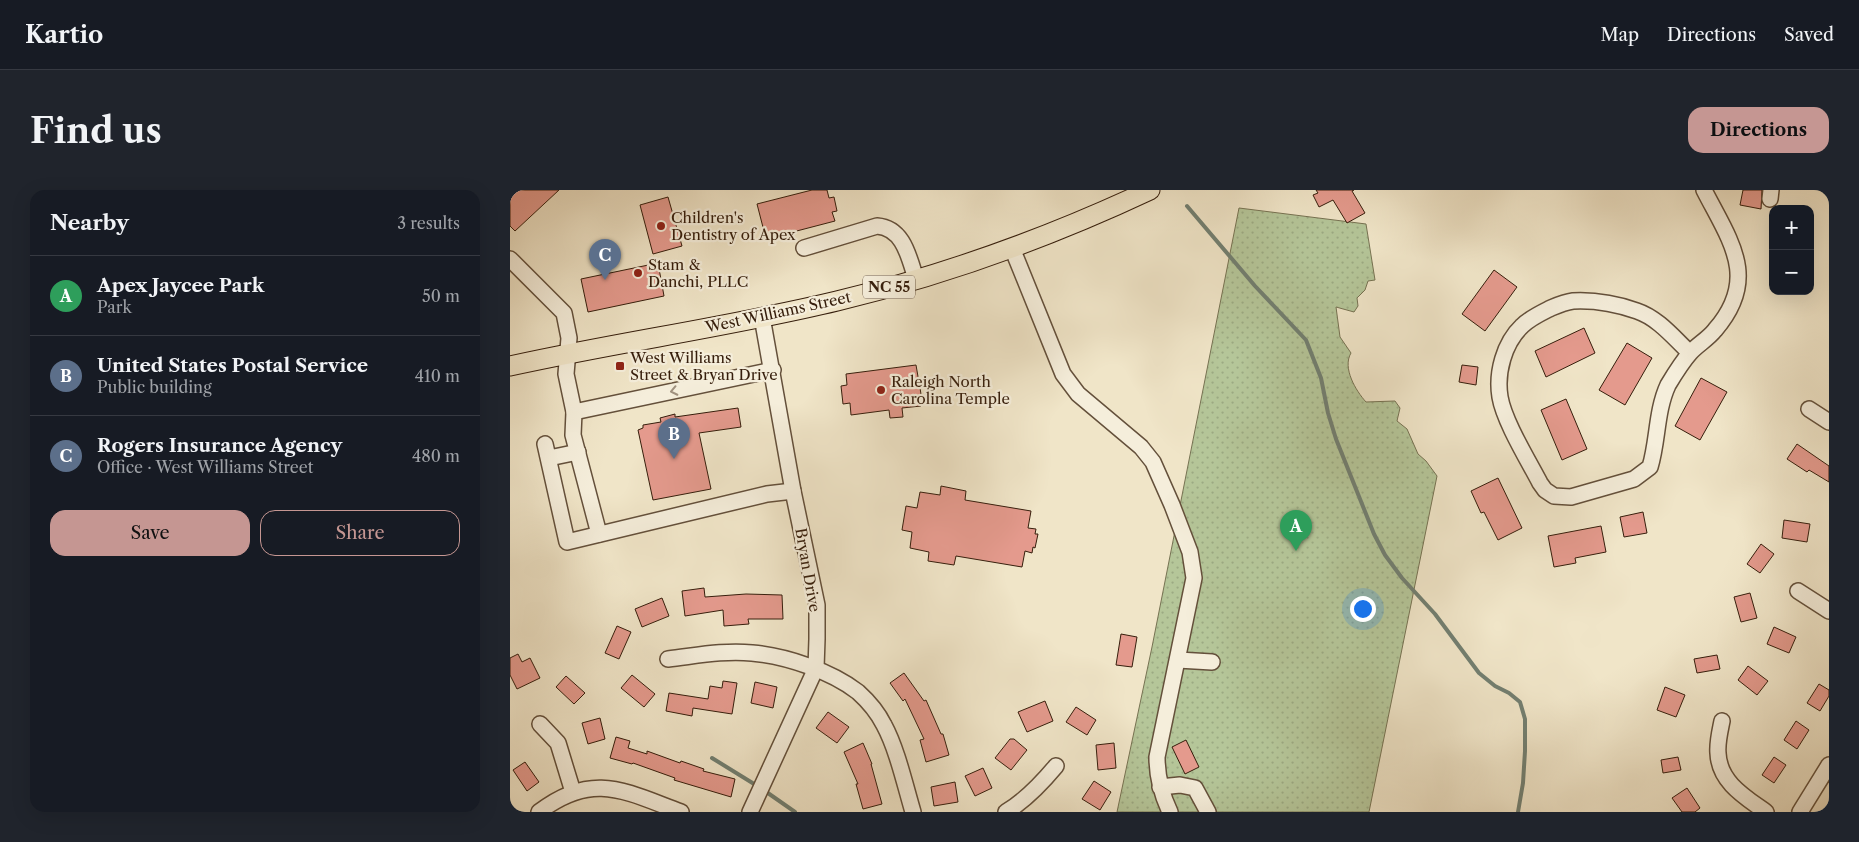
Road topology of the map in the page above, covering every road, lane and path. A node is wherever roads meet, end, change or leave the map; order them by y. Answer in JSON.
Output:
{"nodes":[{"id":1,"x":1150,"y":190,"type":"edge"},
{"id":2,"x":1704,"y":190,"type":"edge"},
{"id":3,"x":804,"y":248,"type":"dead end"},
{"id":4,"x":1012,"y":248,"type":"junction"},
{"id":5,"x":510,"y":258,"type":"edge"},
{"id":6,"x":916,"y":279,"type":"junction"},
{"id":7,"x":762,"y":317,"type":"junction"},
{"id":8,"x":568,"y":353,"type":"junction"},
{"id":9,"x":1690,"y":353,"type":"junction"},
{"id":10,"x":510,"y":366,"type":"edge"},
{"id":11,"x":773,"y":370,"type":"junction"},
{"id":12,"x":1809,"y":409,"type":"dead end"},
{"id":13,"x":574,"y":412,"type":"junction"},
{"id":14,"x":1829,"y":422,"type":"edge"},
{"id":15,"x":578,"y":452,"type":"junction"},
{"id":16,"x":794,"y":490,"type":"junction"},
{"id":17,"x":599,"y":534,"type":"junction"},
{"id":18,"x":1798,"y":591,"type":"dead end"},
{"id":19,"x":1829,"y":611,"type":"edge"},
{"id":20,"x":668,"y":659,"type":"dead end"},
{"id":21,"x":1178,"y":660,"type":"junction"},
{"id":22,"x":1212,"y":662,"type":"dead end"},
{"id":23,"x":816,"y":668,"type":"junction"},
{"id":24,"x":1722,"y":721,"type":"dead end"},
{"id":25,"x":540,"y":724,"type":"dead end"},
{"id":26,"x":1829,"y":765,"type":"edge"},
{"id":27,"x":1056,"y":766,"type":"dead end"},
{"id":28,"x":1160,"y":787,"type":"junction"},
{"id":29,"x":573,"y":792,"type":"junction"},
{"id":30,"x":539,"y":812,"type":"edge"},
{"id":31,"x":681,"y":812,"type":"edge"},
{"id":32,"x":750,"y":812,"type":"edge"},
{"id":33,"x":914,"y":812,"type":"edge"},
{"id":34,"x":1006,"y":812,"type":"edge"},
{"id":35,"x":1170,"y":812,"type":"edge"},
{"id":36,"x":1208,"y":812,"type":"edge"},
{"id":37,"x":1766,"y":812,"type":"edge"},
{"id":38,"x":1800,"y":812,"type":"edge"}],
"edges":[{"from":1,"to":4,"type":"main road","name":"West Williams Street","number":"NC 55"},
{"from":2,"to":9,"type":"street"},
{"from":3,"to":6,"type":"street"},
{"from":4,"to":6,"type":"main road","name":"West Williams Street","number":"NC 55"},
{"from":4,"to":21,"type":"street"},
{"from":5,"to":8,"type":"street"},
{"from":6,"to":7,"type":"main road","name":"West Williams Street","number":"NC 55"},
{"from":7,"to":8,"type":"main road","name":"West Williams Street","number":"NC 55"},
{"from":7,"to":11,"type":"street","name":"Bryan Drive"},
{"from":8,"to":10,"type":"main road","name":"West Williams Street","number":"NC 55"},
{"from":8,"to":13,"type":"street"},
{"from":9,"to":9,"type":"street"},
{"from":11,"to":13,"type":"street","one_way":true},
{"from":11,"to":16,"type":"street","name":"Bryan Drive"},
{"from":12,"to":14,"type":"street"},
{"from":13,"to":15,"type":"street"},
{"from":15,"to":17,"type":"street"},
{"from":15,"to":17,"type":"street"},
{"from":16,"to":17,"type":"street"},
{"from":16,"to":23,"type":"street","name":"Bryan Drive"},
{"from":18,"to":19,"type":"street"},
{"from":20,"to":23,"type":"street"},
{"from":21,"to":22,"type":"street"},
{"from":21,"to":28,"type":"street"},
{"from":23,"to":32,"type":"street","name":"Bryan Drive"},
{"from":23,"to":33,"type":"street"},
{"from":24,"to":37,"type":"street"},
{"from":25,"to":29,"type":"street"},
{"from":26,"to":38,"type":"street"},
{"from":27,"to":34,"type":"street"},
{"from":28,"to":35,"type":"street"},
{"from":28,"to":36,"type":"street"},
{"from":29,"to":30,"type":"street"},
{"from":29,"to":31,"type":"street"}]}
